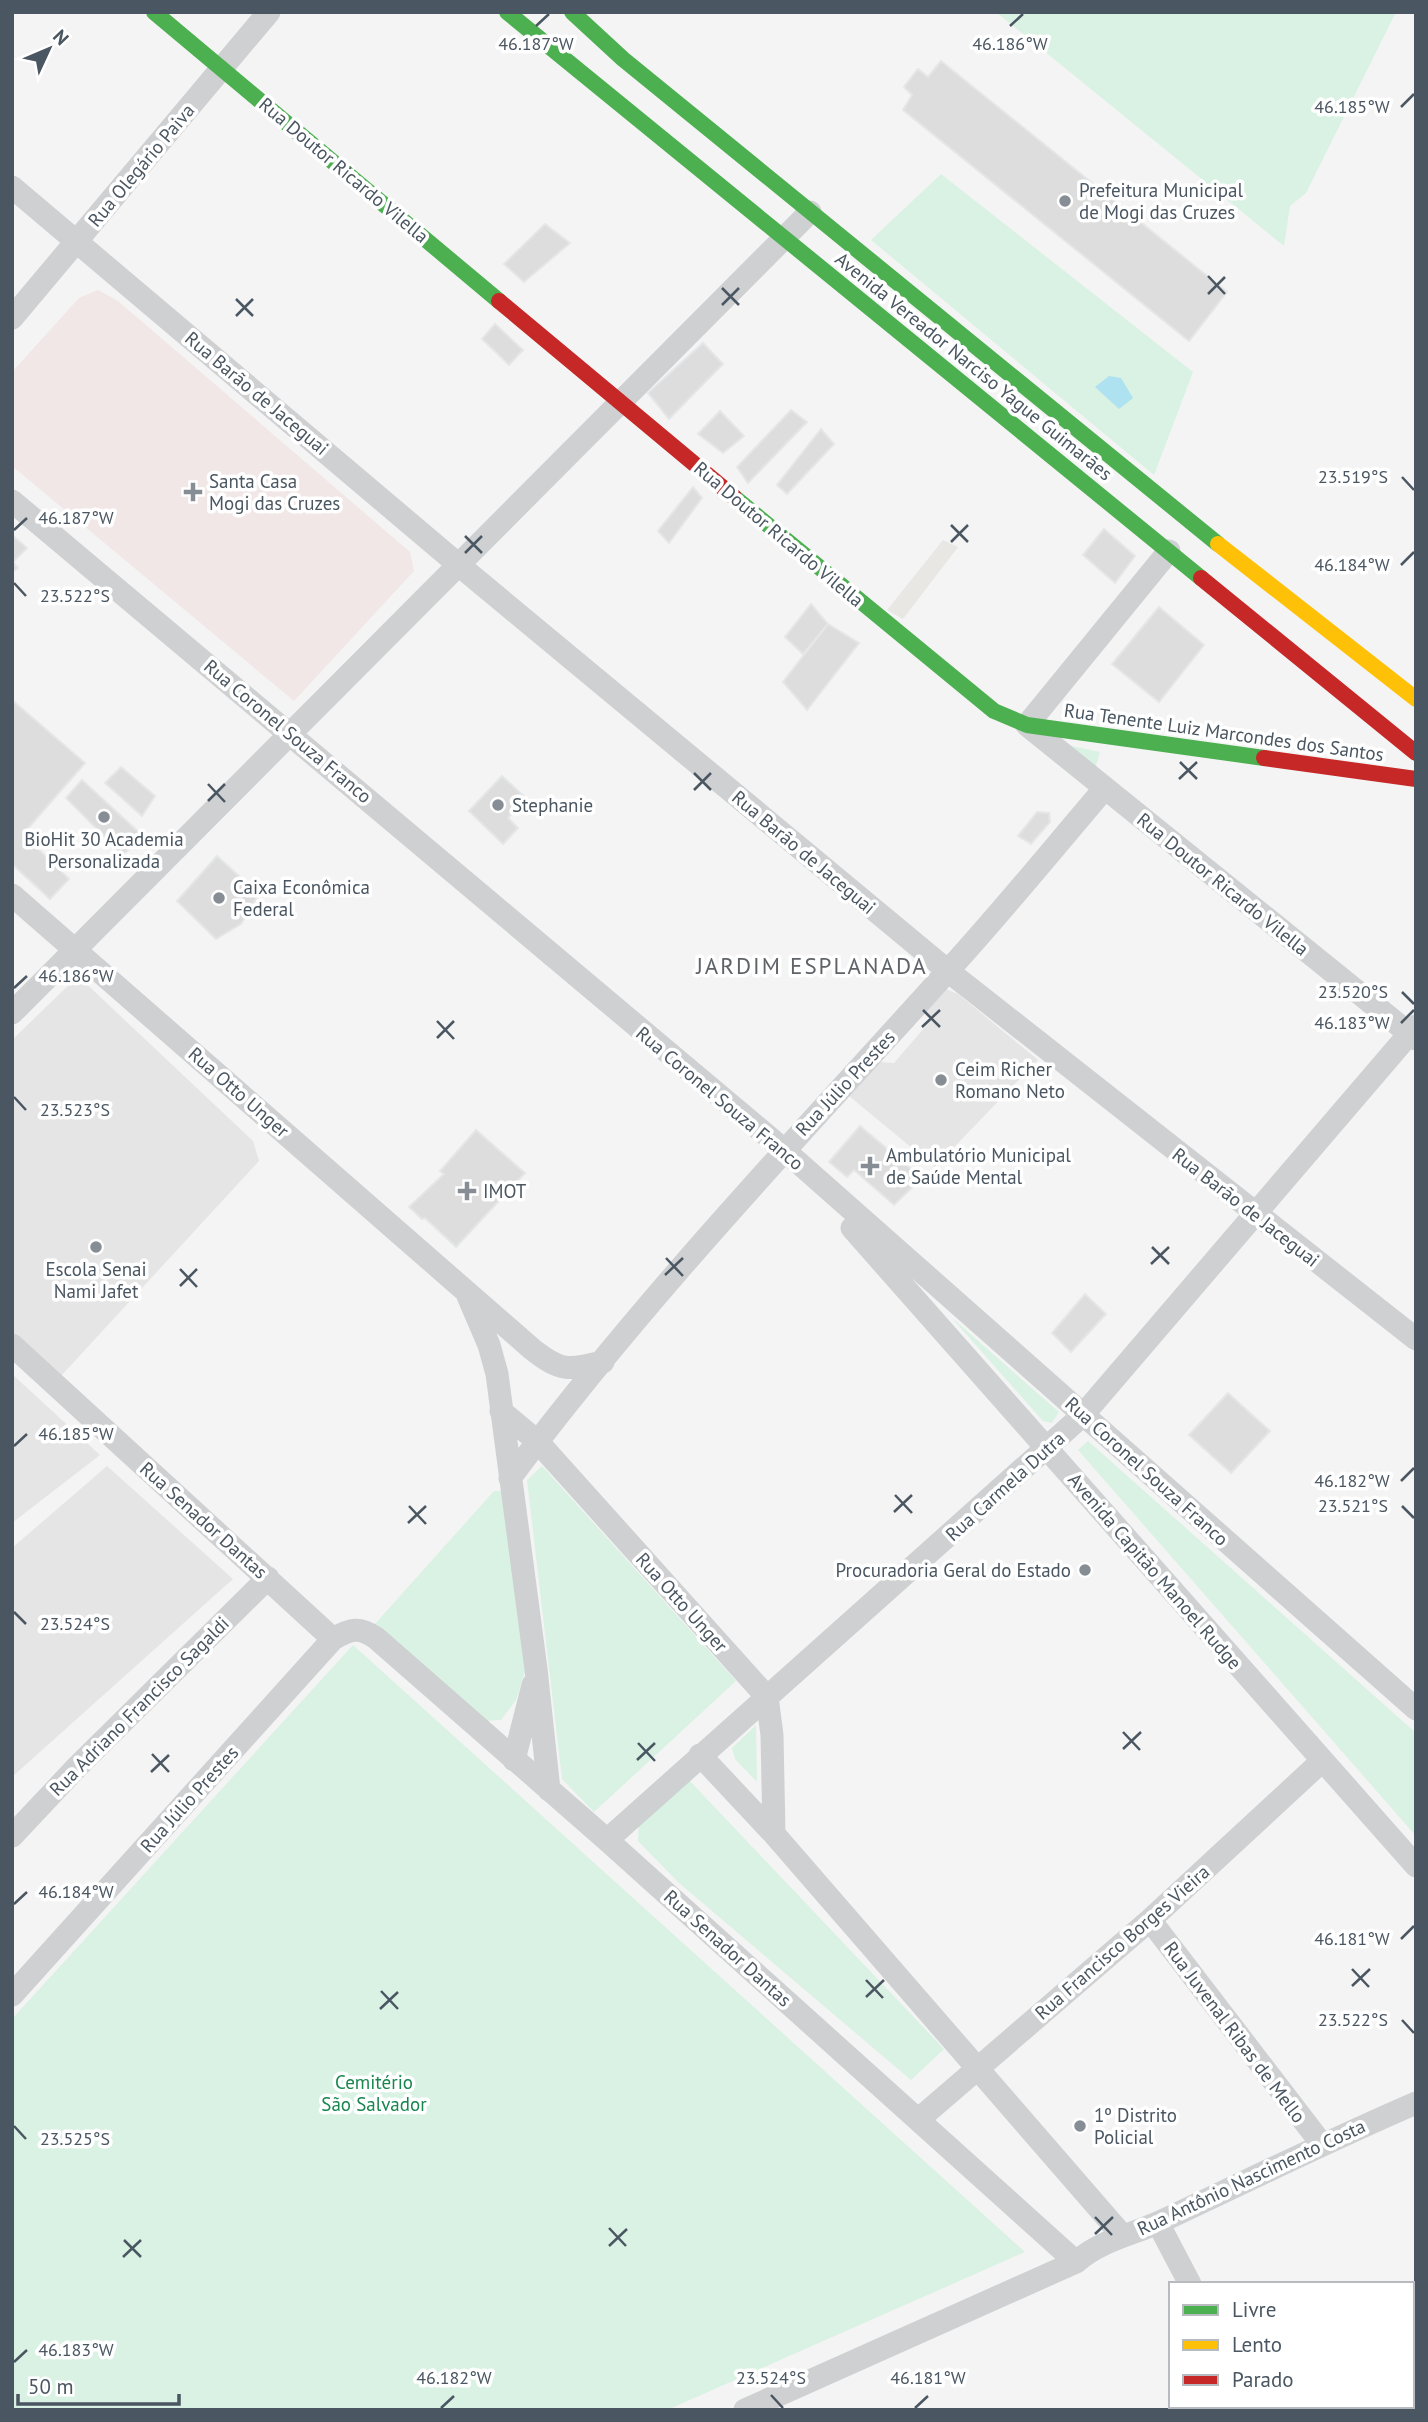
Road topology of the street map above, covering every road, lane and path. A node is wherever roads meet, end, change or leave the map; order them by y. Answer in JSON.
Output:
{"nodes":[{"id":1,"x":154,"y":12,"type":"edge"},
{"id":2,"x":270,"y":12,"type":"edge"},
{"id":3,"x":507,"y":12,"type":"edge"},
{"id":4,"x":572,"y":12,"type":"edge"},
{"id":5,"x":222,"y":69,"type":"junction"},
{"id":6,"x":12,"y":187,"type":"edge"},
{"id":7,"x":810,"y":212,"type":"junction"},
{"id":8,"x":783,"y":239,"type":"junction"},
{"id":9,"x":78,"y":240,"type":"junction"},
{"id":10,"x":12,"y":318,"type":"edge"},
{"id":11,"x":621,"y":400,"type":"junction"},
{"id":12,"x":12,"y":500,"type":"edge"},
{"id":13,"x":1169,"y":551,"type":"junction"},
{"id":14,"x":460,"y":566,"type":"junction"},
{"id":15,"x":1416,"y":699,"type":"edge"},
{"id":16,"x":1027,"y":725,"type":"junction"},
{"id":17,"x":291,"y":732,"type":"junction"},
{"id":18,"x":1416,"y":753,"type":"edge"},
{"id":19,"x":1416,"y":779,"type":"edge"},
{"id":20,"x":1105,"y":788,"type":"junction"},
{"id":21,"x":12,"y":895,"type":"edge"},
{"id":22,"x":76,"y":950,"type":"junction"},
{"id":23,"x":948,"y":971,"type":"junction"},
{"id":24,"x":12,"y":1013,"type":"edge"},
{"id":25,"x":1413,"y":1033,"type":"edge"},
{"id":26,"x":783,"y":1149,"type":"junction"},
{"id":27,"x":1255,"y":1215,"type":"junction"},
{"id":28,"x":465,"y":1290,"type":"junction"},
{"id":29,"x":1416,"y":1339,"type":"edge"},
{"id":30,"x":12,"y":1345,"type":"edge"},
{"id":31,"x":603,"y":1362,"type":"junction"},
{"id":32,"x":501,"y":1410,"type":"junction"},
{"id":33,"x":1083,"y":1415,"type":"junction"},
{"id":34,"x":537,"y":1441,"type":"junction"},
{"id":35,"x":1048,"y":1449,"type":"junction"},
{"id":36,"x":510,"y":1478,"type":"junction"},
{"id":37,"x":268,"y":1578,"type":"junction"},
{"id":38,"x":333,"y":1639,"type":"junction"},
{"id":39,"x":536,"y":1669,"type":"junction"},
{"id":40,"x":767,"y":1697,"type":"junction"},
{"id":41,"x":1416,"y":1709,"type":"edge"},
{"id":42,"x":701,"y":1755,"type":"junction"},
{"id":43,"x":514,"y":1760,"type":"junction"},
{"id":44,"x":1322,"y":1761,"type":"junction"},
{"id":45,"x":549,"y":1790,"type":"junction"},
{"id":46,"x":774,"y":1834,"type":"junction"},
{"id":47,"x":12,"y":1836,"type":"edge"},
{"id":48,"x":607,"y":1840,"type":"junction"},
{"id":49,"x":1416,"y":1866,"type":"edge"},
{"id":50,"x":1150,"y":1920,"type":"junction"},
{"id":51,"x":12,"y":1995,"type":"edge"},
{"id":52,"x":976,"y":2069,"type":"junction"},
{"id":53,"x":1416,"y":2103,"type":"edge"},
{"id":54,"x":919,"y":2119,"type":"junction"},
{"id":55,"x":1321,"y":2143,"type":"junction"},
{"id":56,"x":1158,"y":2223,"type":"junction"},
{"id":57,"x":1122,"y":2235,"type":"junction"},
{"id":58,"x":1076,"y":2262,"type":"junction"},
{"id":59,"x":1188,"y":2282,"type":"edge"},
{"id":60,"x":758,"y":2407,"type":"edge"}],
"edges":[{"from":1,"to":5,"type":"main road","name":"Rua Doutor Ricardo Vilella"},
{"from":2,"to":5,"type":"street","name":"Rua Olegário Paiva"},
{"from":3,"to":8,"type":"main road","name":"Avenida Vereador Narciso Yague Guimarães"},
{"from":4,"to":7,"type":"main road","name":"Avenida Vereador Narciso Yague Guimarães"},
{"from":5,"to":9,"type":"street","name":"Rua Olegário Paiva"},
{"from":5,"to":11,"type":"main road","name":"Rua Doutor Ricardo Vilella"},
{"from":6,"to":9,"type":"street","name":"Rua Barão de Jaceguai"},
{"from":7,"to":8,"type":"street"},
{"from":7,"to":15,"type":"main road","name":"Avenida Vereador Narciso Yague Guimarães"},
{"from":8,"to":11,"type":"street"},
{"from":8,"to":13,"type":"main road","name":"Avenida Vereador Narciso Yague Guimarães"},
{"from":9,"to":10,"type":"street","name":"Rua Olegário Paiva"},
{"from":9,"to":14,"type":"street","name":"Rua Barão de Jaceguai"},
{"from":11,"to":14,"type":"street"},
{"from":11,"to":16,"type":"main road","name":"Rua Doutor Ricardo Vilella"},
{"from":12,"to":17,"type":"street","name":"Rua Coronel Souza Franco"},
{"from":13,"to":16,"type":"street"},
{"from":13,"to":18,"type":"main road","name":"Avenida Vereador Narciso Yague Guimarães"},
{"from":14,"to":17,"type":"street"},
{"from":14,"to":23,"type":"street","name":"Rua Barão de Jaceguai"},
{"from":16,"to":19,"type":"main road","name":"Rua Tenente Luiz Marcondes dos Santos"},
{"from":16,"to":20,"type":"street","name":"Rua Doutor Ricardo Vilella"},
{"from":17,"to":22,"type":"street"},
{"from":17,"to":26,"type":"street","name":"Rua Coronel Souza Franco"},
{"from":20,"to":23,"type":"street","name":"Rua Júlio Prestes"},
{"from":20,"to":25,"type":"street","name":"Rua Doutor Ricardo Vilella"},
{"from":21,"to":22,"type":"street","name":"Rua Otto Unger"},
{"from":22,"to":24,"type":"street"},
{"from":22,"to":28,"type":"street","name":"Rua Otto Unger"},
{"from":23,"to":26,"type":"street","name":"Rua Júlio Prestes"},
{"from":23,"to":27,"type":"street","name":"Rua Barão de Jaceguai"},
{"from":25,"to":27,"type":"street","name":"Rua Carmela Dutra"},
{"from":26,"to":31,"type":"street","name":"Rua Júlio Prestes"},
{"from":26,"to":33,"type":"street","name":"Rua Coronel Souza Franco"},
{"from":26,"to":35,"type":"street","name":"Avenida Capitão Manoel Rudge"},
{"from":27,"to":29,"type":"street","name":"Rua Barão de Jaceguai"},
{"from":27,"to":33,"type":"street","name":"Rua Carmela Dutra"},
{"from":28,"to":31,"type":"street","name":"Rua Otto Unger"},
{"from":28,"to":32,"type":"street","name":"Rua Otto Unger"},
{"from":30,"to":37,"type":"street","name":"Rua Senador Dantas"},
{"from":31,"to":34,"type":"street","name":"Rua Júlio Prestes"},
{"from":32,"to":34,"type":"street","name":"Rua Otto Unger"},
{"from":32,"to":36,"type":"street","name":"Rua Otto Unger"},
{"from":33,"to":35,"type":"street","name":"Rua Carmela Dutra"},
{"from":33,"to":41,"type":"street","name":"Rua Coronel Souza Franco"},
{"from":34,"to":36,"type":"street","name":"Rua Júlio Prestes"},
{"from":34,"to":40,"type":"street","name":"Rua Otto Unger"},
{"from":35,"to":40,"type":"street","name":"Rua Carmela Dutra"},
{"from":35,"to":44,"type":"street","name":"Avenida Capitão Manoel Rudge"},
{"from":36,"to":39,"type":"street","name":"Rua Otto Unger"},
{"from":37,"to":38,"type":"street","name":"Rua Senador Dantas"},
{"from":37,"to":47,"type":"street","name":"Rua Adriano Francisco Sagaldi"},
{"from":38,"to":43,"type":"street","name":"Rua Senador Dantas"},
{"from":38,"to":51,"type":"street","name":"Rua Júlio Prestes"},
{"from":39,"to":43,"type":"street"},
{"from":39,"to":45,"type":"street","name":"Rua Otto Unger"},
{"from":40,"to":42,"type":"street","name":"Rua Carmela Dutra"},
{"from":40,"to":46,"type":"street"},
{"from":42,"to":46,"type":"street"},
{"from":42,"to":48,"type":"street","name":"Rua Carmela Dutra"},
{"from":43,"to":45,"type":"street","name":"Rua Senador Dantas"},
{"from":44,"to":49,"type":"street","name":"Avenida Capitão Manoel Rudge"},
{"from":44,"to":50,"type":"street","name":"Rua Francisco Borges Vieira"},
{"from":45,"to":48,"type":"street","name":"Rua Senador Dantas"},
{"from":46,"to":52,"type":"street"},
{"from":48,"to":54,"type":"street","name":"Rua Senador Dantas"},
{"from":50,"to":52,"type":"street","name":"Rua Francisco Borges Vieira"},
{"from":50,"to":55,"type":"street","name":"Rua Juvenal Ribas de Mello"},
{"from":52,"to":54,"type":"street","name":"Rua Francisco Borges Vieira"},
{"from":52,"to":57,"type":"street"},
{"from":53,"to":55,"type":"street","name":"Rua Antônio Nascimento Costa"},
{"from":54,"to":58,"type":"street","name":"Rua Senador Dantas"},
{"from":55,"to":56,"type":"street","name":"Rua Antônio Nascimento Costa"},
{"from":56,"to":57,"type":"street","name":"Rua Antônio Nascimento Costa"},
{"from":56,"to":59,"type":"street"},
{"from":57,"to":58,"type":"street","name":"Rua Antônio Nascimento Costa"},
{"from":58,"to":60,"type":"street","name":"Rua Antônio Nascimento Costa"}]}
